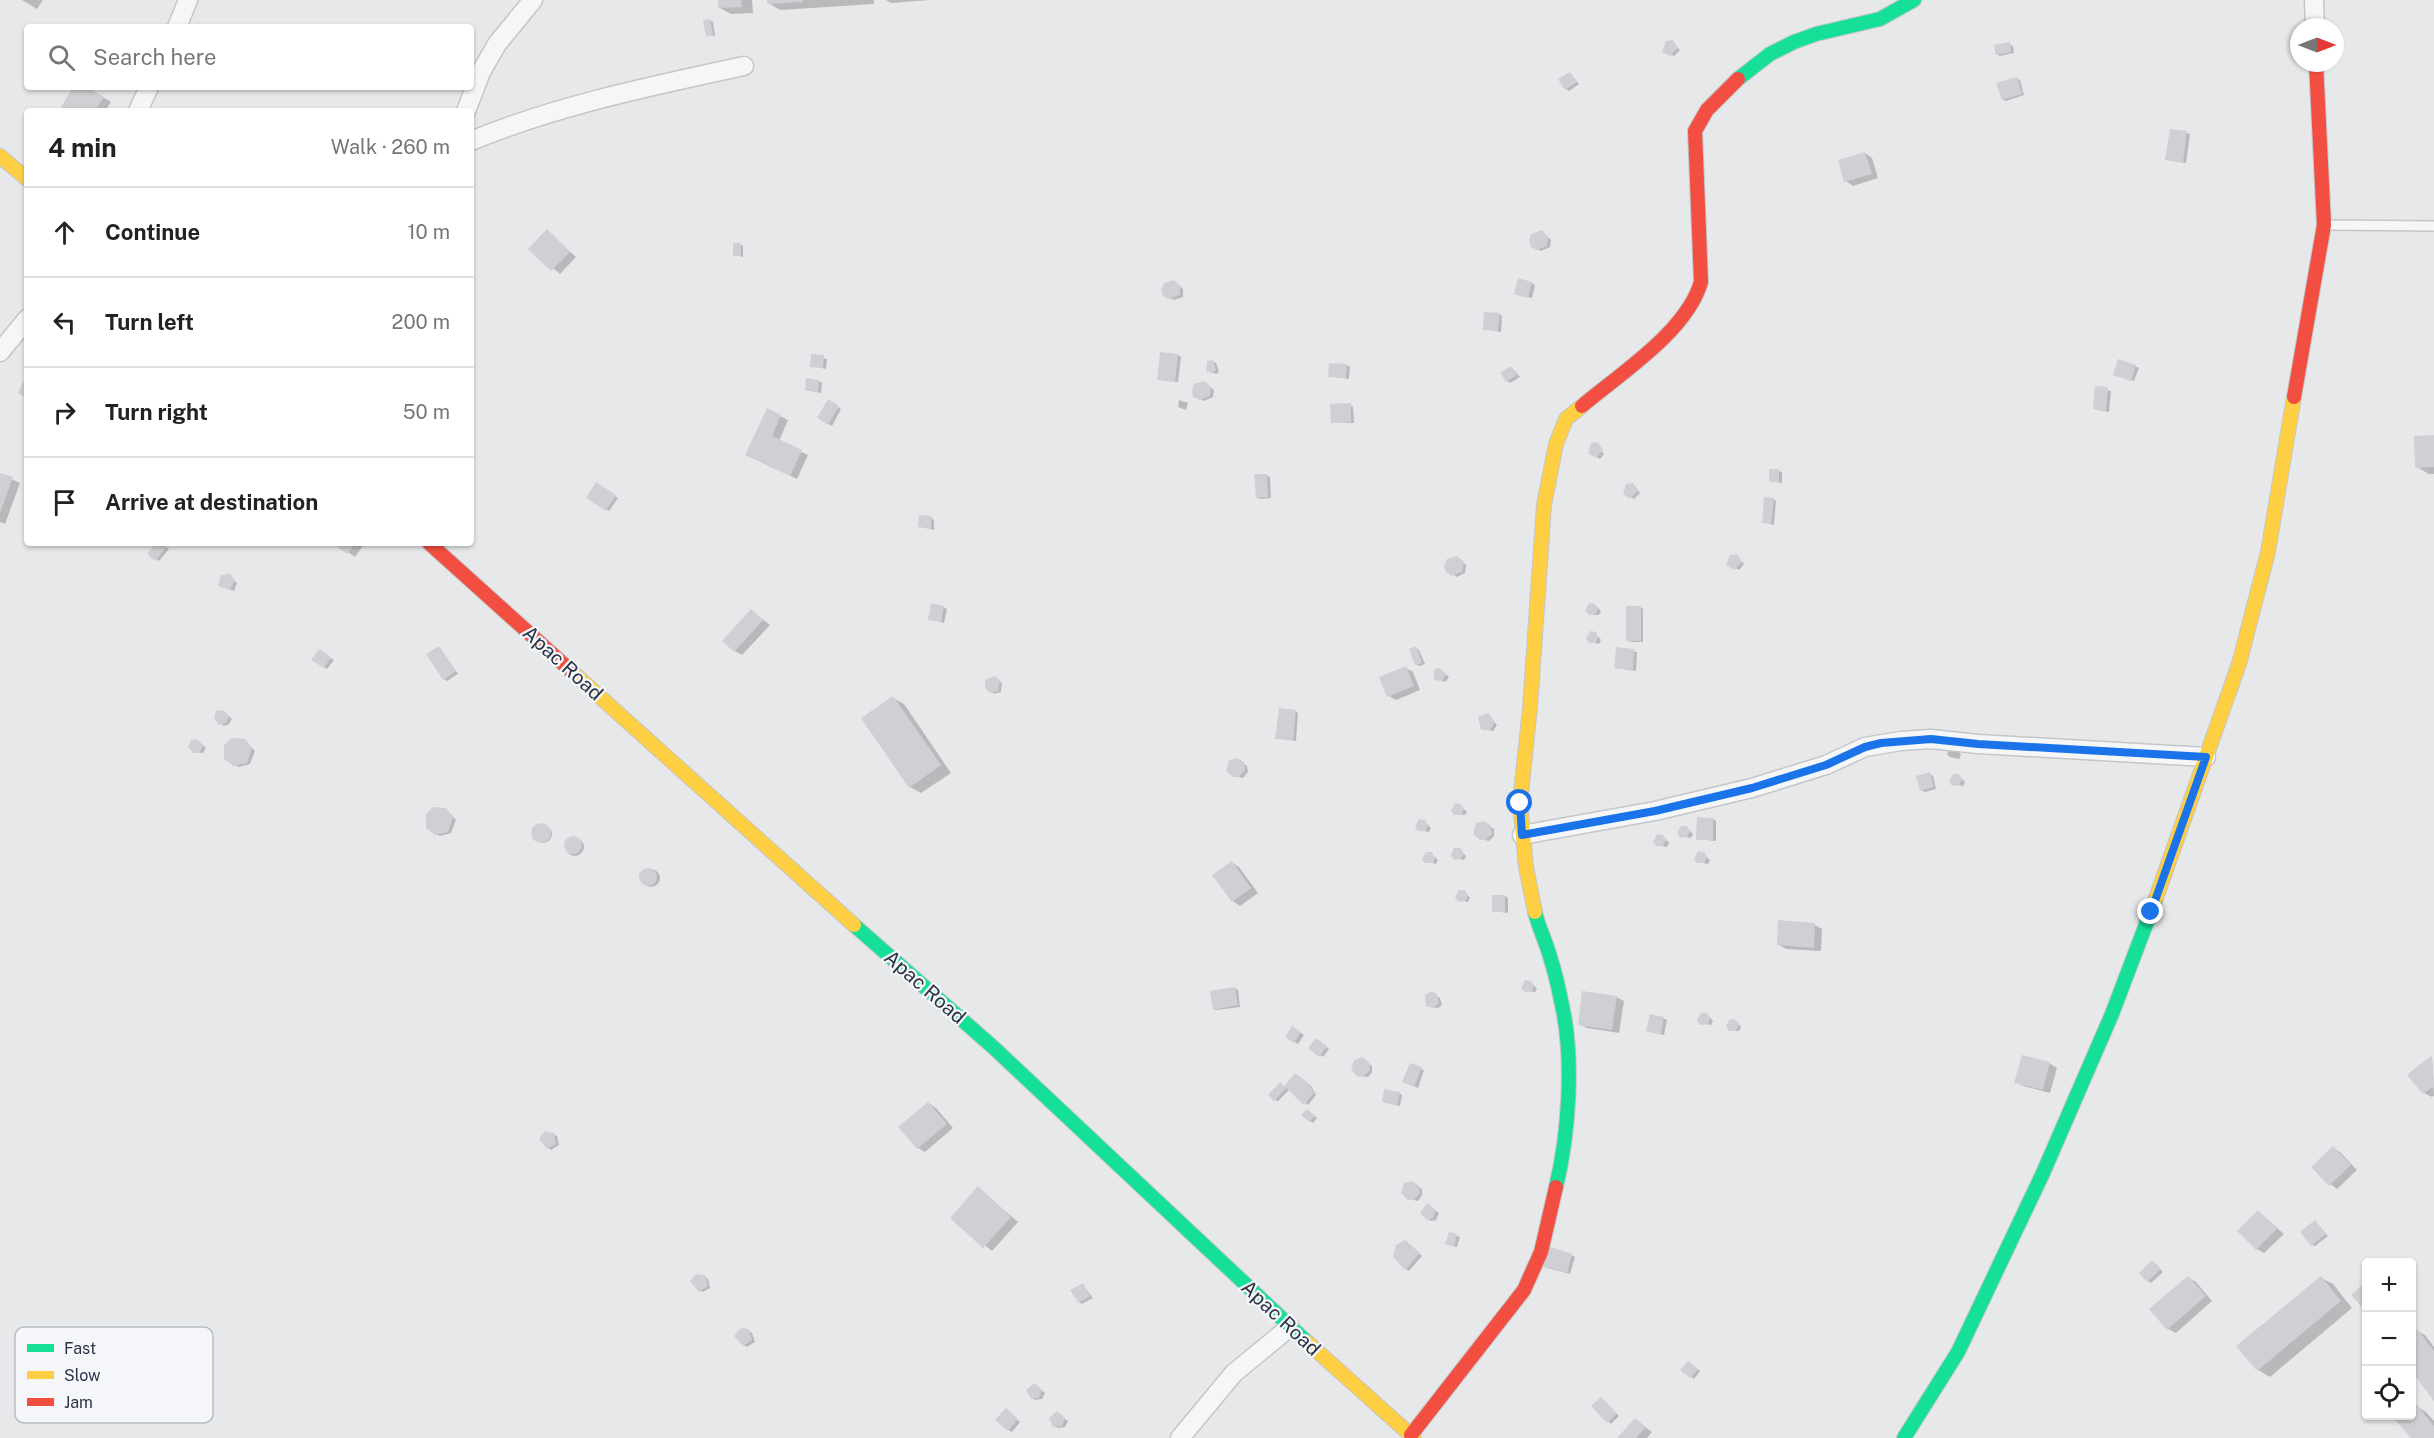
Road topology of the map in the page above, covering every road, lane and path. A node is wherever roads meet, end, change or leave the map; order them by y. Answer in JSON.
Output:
{"nodes":[{"id":1,"x":188,"y":0,"type":"edge"},
{"id":2,"x":533,"y":0,"type":"edge"},
{"id":3,"x":1914,"y":0,"type":"edge"},
{"id":4,"x":2314,"y":0,"type":"edge"},
{"id":5,"x":2315,"y":18,"type":"edge"},
{"id":6,"x":178,"y":24,"type":"edge"},
{"id":7,"x":744,"y":66,"type":"dead end"},
{"id":8,"x":2316,"y":72,"type":"edge"},
{"id":9,"x":148,"y":90,"type":"edge"},
{"id":10,"x":139,"y":108,"type":"edge"},
{"id":11,"x":467,"y":108,"type":"edge"},
{"id":12,"x":474,"y":140,"type":"edge"},
{"id":13,"x":0,"y":156,"type":"edge"},
{"id":14,"x":24,"y":176,"type":"edge"},
{"id":15,"x":2324,"y":225,"type":"junction"},
{"id":16,"x":2434,"y":226,"type":"edge"},
{"id":17,"x":24,"y":323,"type":"edge"},
{"id":18,"x":0,"y":352,"type":"edge"},
{"id":19,"x":432,"y":546,"type":"edge"},
{"id":20,"x":2206,"y":757,"type":"junction"},
{"id":21,"x":1522,"y":835,"type":"junction"},
{"id":22,"x":1290,"y":1327,"type":"junction"},
{"id":23,"x":1413,"y":1437,"type":"edge"},
{"id":24,"x":1180,"y":1438,"type":"edge"},
{"id":25,"x":1905,"y":1438,"type":"edge"}],
"edges":[{"from":1,"to":6,"type":"street"},
{"from":2,"to":11,"type":"street"},
{"from":3,"to":21,"type":"street"},
{"from":4,"to":5,"type":"street"},
{"from":7,"to":12,"type":"street"},
{"from":8,"to":15,"type":"street"},
{"from":9,"to":10,"type":"street"},
{"from":13,"to":14,"type":"street"},
{"from":15,"to":16,"type":"lane"},
{"from":15,"to":20,"type":"street"},
{"from":17,"to":18,"type":"street"},
{"from":19,"to":22,"type":"street","name":"Apac Road"},
{"from":20,"to":21,"type":"street"},
{"from":20,"to":25,"type":"street"},
{"from":21,"to":23,"type":"street"},
{"from":22,"to":23,"type":"street","name":"Apac Road"},
{"from":22,"to":24,"type":"street"}]}
